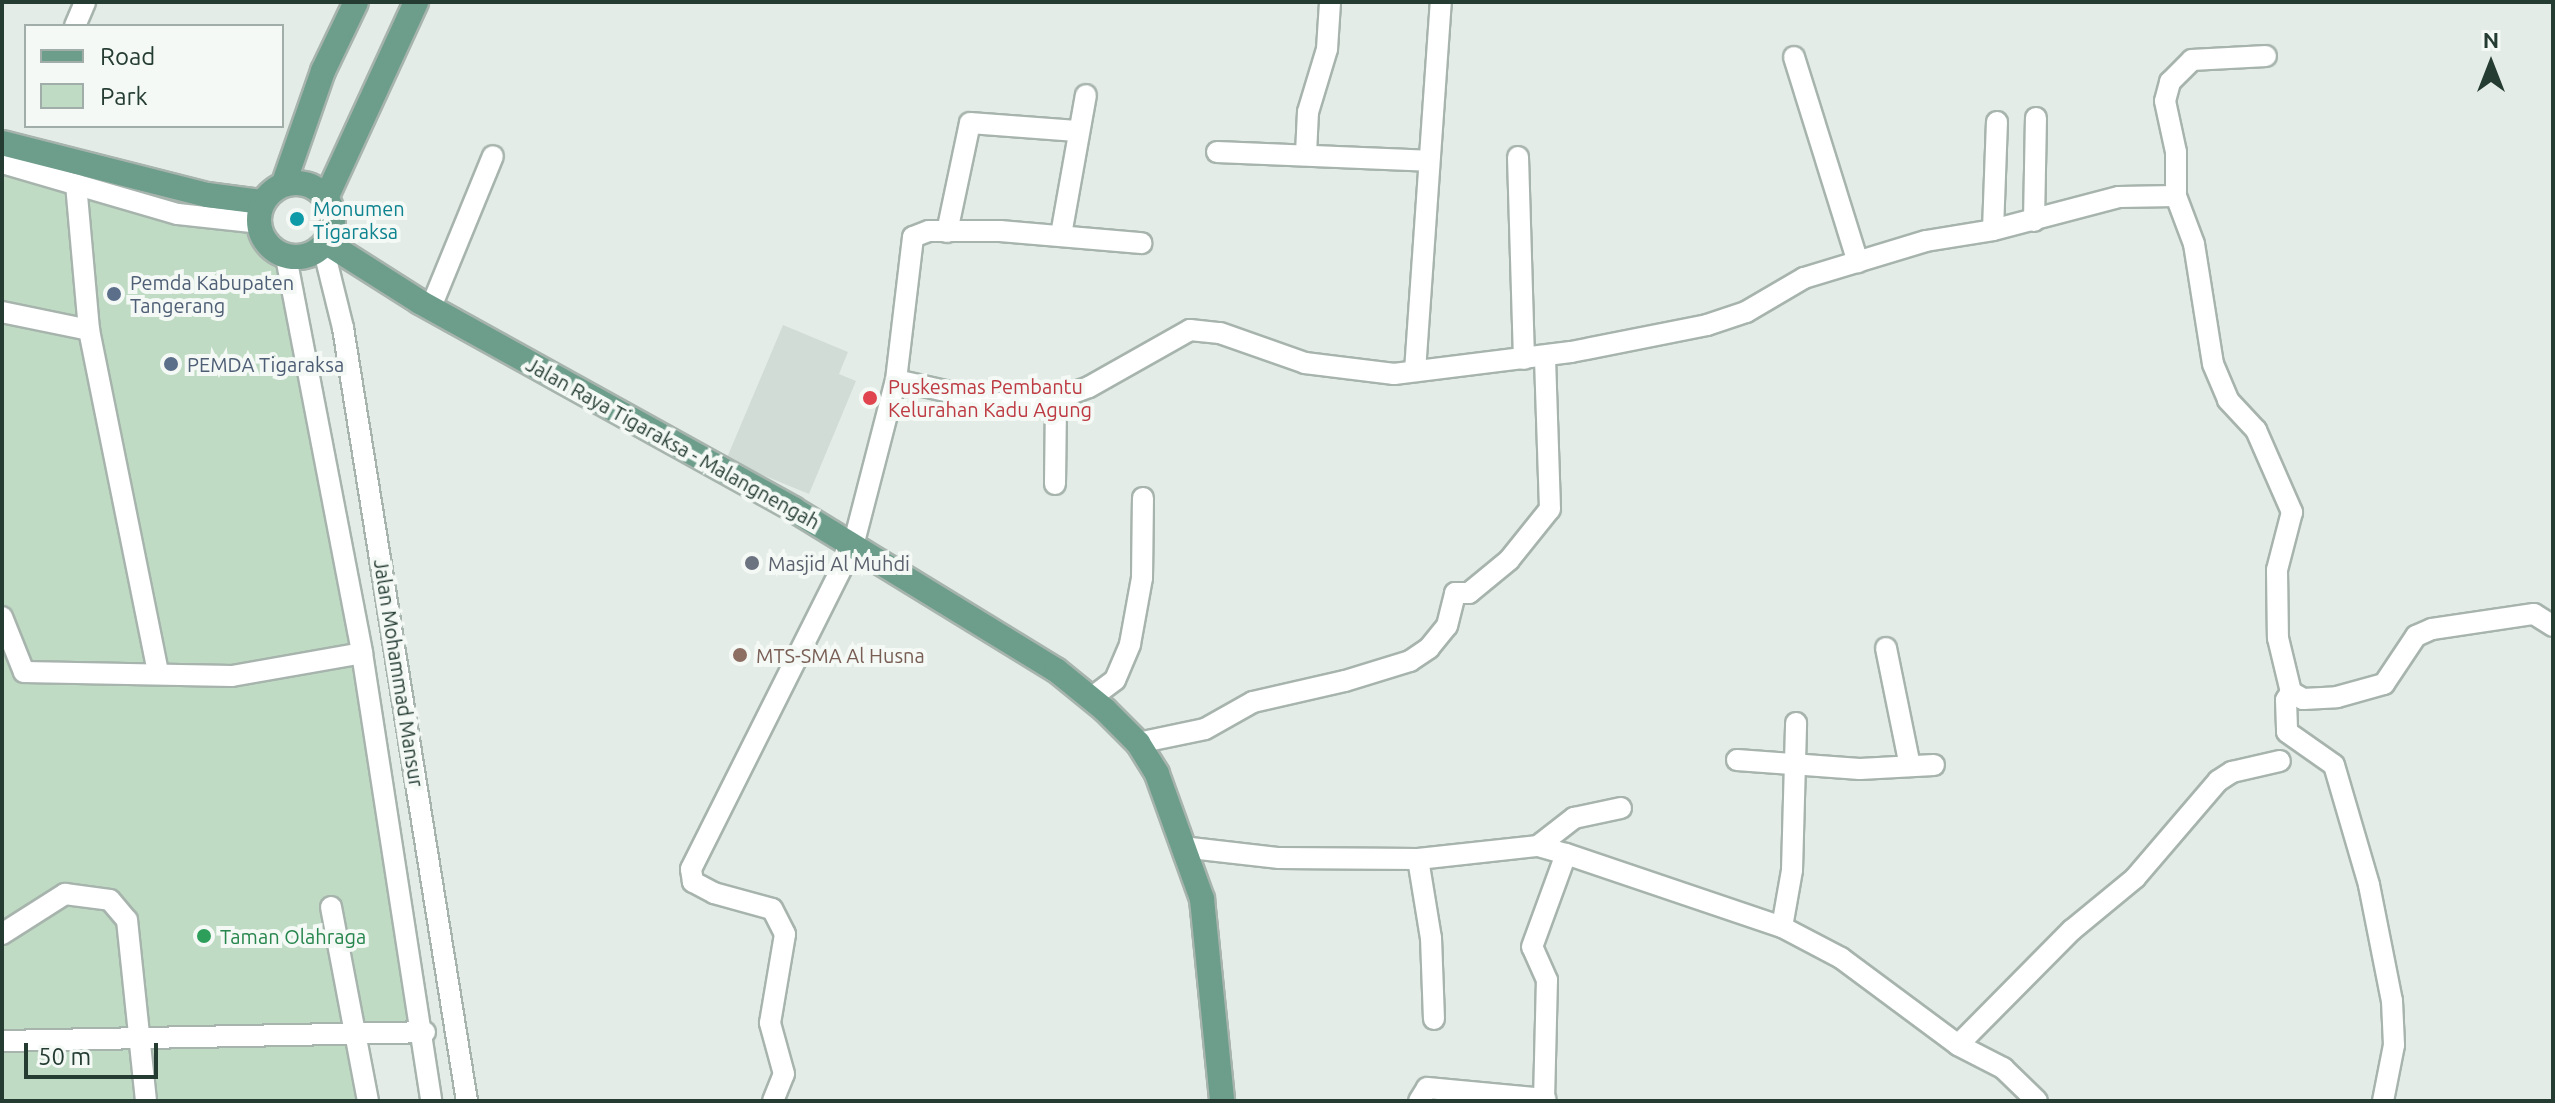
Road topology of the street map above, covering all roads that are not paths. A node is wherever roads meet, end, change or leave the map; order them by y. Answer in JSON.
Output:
{"nodes":[{"id":1,"x":85,"y":2,"type":"edge"},
{"id":2,"x":356,"y":2,"type":"edge"},
{"id":3,"x":416,"y":2,"type":"edge"},
{"id":4,"x":1330,"y":2,"type":"edge"},
{"id":5,"x":1441,"y":2,"type":"edge"},
{"id":6,"x":76,"y":24,"type":"edge"},
{"id":7,"x":2266,"y":56,"type":"dead end"},
{"id":8,"x":1794,"y":57,"type":"dead end"},
{"id":9,"x":1086,"y":95,"type":"dead end"},
{"id":10,"x":2036,"y":118,"type":"dead end"},
{"id":11,"x":1997,"y":122,"type":"dead end"},
{"id":12,"x":1077,"y":131,"type":"junction"},
{"id":13,"x":2,"y":143,"type":"edge"},
{"id":14,"x":1217,"y":152,"type":"dead end"},
{"id":15,"x":1306,"y":154,"type":"junction"},
{"id":16,"x":493,"y":156,"type":"dead end"},
{"id":17,"x":1518,"y":157,"type":"dead end"},
{"id":18,"x":1428,"y":161,"type":"junction"},
{"id":19,"x":2,"y":163,"type":"edge"},
{"id":20,"x":284,"y":183,"type":"junction"},
{"id":21,"x":76,"y":184,"type":"junction"},
{"id":22,"x":2176,"y":196,"type":"junction"},
{"id":23,"x":326,"y":198,"type":"junction"},
{"id":24,"x":260,"y":213,"type":"junction"},
{"id":25,"x":2034,"y":221,"type":"junction"},
{"id":26,"x":1993,"y":230,"type":"junction"},
{"id":27,"x":947,"y":232,"type":"junction"},
{"id":28,"x":1061,"y":235,"type":"junction"},
{"id":29,"x":1141,"y":243,"type":"dead end"},
{"id":30,"x":325,"y":245,"type":"junction"},
{"id":31,"x":286,"y":257,"type":"junction"},
{"id":32,"x":1858,"y":262,"type":"junction"},
{"id":33,"x":431,"y":307,"type":"junction"},
{"id":34,"x":2,"y":312,"type":"edge"},
{"id":35,"x":89,"y":330,"type":"junction"},
{"id":36,"x":1545,"y":356,"type":"junction"},
{"id":37,"x":1524,"y":359,"type":"junction"},
{"id":38,"x":1415,"y":371,"type":"junction"},
{"id":39,"x":896,"y":380,"type":"junction"},
{"id":40,"x":1056,"y":402,"type":"junction"},
{"id":41,"x":1055,"y":484,"type":"dead end"},
{"id":42,"x":1143,"y":498,"type":"dead end"},
{"id":43,"x":853,"y":546,"type":"junction"},
{"id":44,"x":2,"y":617,"type":"edge"},
{"id":45,"x":2553,"y":626,"type":"edge"},
{"id":46,"x":1886,"y":648,"type":"dead end"},
{"id":47,"x":362,"y":653,"type":"junction"},
{"id":48,"x":158,"y":673,"type":"junction"},
{"id":49,"x":2291,"y":692,"type":"junction"},
{"id":50,"x":1091,"y":698,"type":"junction"},
{"id":51,"x":1796,"y":723,"type":"dead end"},
{"id":52,"x":1138,"y":743,"type":"junction"},
{"id":53,"x":1737,"y":760,"type":"dead end"},
{"id":54,"x":2280,"y":761,"type":"dead end"},
{"id":55,"x":1795,"y":763,"type":"junction"},
{"id":56,"x":1934,"y":765,"type":"dead end"},
{"id":57,"x":1910,"y":766,"type":"junction"},
{"id":58,"x":1621,"y":808,"type":"dead end"},
{"id":59,"x":1538,"y":846,"type":"junction"},
{"id":60,"x":1182,"y":847,"type":"junction"},
{"id":61,"x":1566,"y":854,"type":"junction"},
{"id":62,"x":1418,"y":859,"type":"junction"},
{"id":63,"x":331,"y":907,"type":"dead end"},
{"id":64,"x":1782,"y":927,"type":"junction"},
{"id":65,"x":2,"y":934,"type":"edge"},
{"id":66,"x":1434,"y":1019,"type":"dead end"},
{"id":67,"x":356,"y":1032,"type":"junction"},
{"id":68,"x":425,"y":1032,"type":"junction"},
{"id":69,"x":142,"y":1038,"type":"junction"},
{"id":70,"x":2,"y":1041,"type":"edge"},
{"id":71,"x":1958,"y":1045,"type":"junction"},
{"id":72,"x":1544,"y":1100,"type":"edge"},
{"id":73,"x":146,"y":1101,"type":"edge"},
{"id":74,"x":368,"y":1101,"type":"edge"},
{"id":75,"x":431,"y":1101,"type":"edge"},
{"id":76,"x":467,"y":1101,"type":"edge"},
{"id":77,"x":773,"y":1101,"type":"edge"},
{"id":78,"x":1222,"y":1101,"type":"edge"},
{"id":79,"x":1419,"y":1101,"type":"edge"},
{"id":80,"x":2037,"y":1101,"type":"edge"},
{"id":81,"x":2383,"y":1101,"type":"edge"}],
"edges":[{"from":1,"to":6,"type":"street"},
{"from":2,"to":20,"type":"main road"},
{"from":3,"to":23,"type":"main road"},
{"from":4,"to":15,"type":"street"},
{"from":5,"to":18,"type":"street"},
{"from":7,"to":22,"type":"street"},
{"from":8,"to":32,"type":"street"},
{"from":9,"to":12,"type":"street"},
{"from":10,"to":25,"type":"street"},
{"from":11,"to":26,"type":"street"},
{"from":12,"to":27,"type":"street"},
{"from":12,"to":28,"type":"street"},
{"from":13,"to":24,"type":"main road"},
{"from":14,"to":15,"type":"street"},
{"from":15,"to":18,"type":"street"},
{"from":16,"to":33,"type":"street"},
{"from":17,"to":37,"type":"street"},
{"from":18,"to":38,"type":"street"},
{"from":19,"to":21,"type":"street"},
{"from":20,"to":23,"type":"main road"},
{"from":20,"to":24,"type":"main road"},
{"from":21,"to":24,"type":"street"},
{"from":21,"to":35,"type":"street"},
{"from":22,"to":25,"type":"street"},
{"from":22,"to":49,"type":"street"},
{"from":23,"to":30,"type":"main road"},
{"from":24,"to":31,"type":"main road"},
{"from":25,"to":26,"type":"street"},
{"from":26,"to":32,"type":"street"},
{"from":27,"to":28,"type":"street"},
{"from":27,"to":39,"type":"street"},
{"from":28,"to":29,"type":"street"},
{"from":30,"to":31,"type":"main road"},
{"from":30,"to":33,"type":"main road","name":"Jalan Raya Tigaraksa - Malangnengah"},
{"from":30,"to":76,"type":"street","name":"Jalan Mohammad Mansur"},
{"from":31,"to":47,"type":"street","name":"Jalan Mohammad Mansur"},
{"from":32,"to":36,"type":"street"},
{"from":33,"to":43,"type":"main road","name":"Jalan Raya Tigaraksa - Malangnengah"},
{"from":34,"to":35,"type":"street"},
{"from":35,"to":48,"type":"street"},
{"from":36,"to":37,"type":"street"},
{"from":36,"to":52,"type":"street"},
{"from":37,"to":38,"type":"street"},
{"from":38,"to":40,"type":"street"},
{"from":39,"to":40,"type":"street"},
{"from":39,"to":43,"type":"street"},
{"from":40,"to":41,"type":"street"},
{"from":42,"to":50,"type":"street"},
{"from":43,"to":50,"type":"main road","name":"Jalan Raya Tigaraksa - Malangnengah"},
{"from":43,"to":77,"type":"street"},
{"from":44,"to":48,"type":"street"},
{"from":45,"to":49,"type":"street"},
{"from":46,"to":57,"type":"street"},
{"from":47,"to":48,"type":"street"},
{"from":47,"to":68,"type":"street","name":"Jalan Mohammad Mansur"},
{"from":49,"to":81,"type":"street"},
{"from":50,"to":52,"type":"main road","name":"Jalan Raya Tigaraksa - Malangnengah"},
{"from":51,"to":55,"type":"street"},
{"from":52,"to":60,"type":"main road","name":"Jalan Raya Tigaraksa - Malangnengah"},
{"from":53,"to":55,"type":"street"},
{"from":54,"to":71,"type":"street"},
{"from":55,"to":57,"type":"street"},
{"from":55,"to":64,"type":"street"},
{"from":56,"to":57,"type":"street"},
{"from":58,"to":59,"type":"street"},
{"from":59,"to":61,"type":"street"},
{"from":59,"to":62,"type":"street"},
{"from":60,"to":62,"type":"street"},
{"from":60,"to":78,"type":"main road","name":"Jalan Raya Tigaraksa - Malangnengah"},
{"from":61,"to":64,"type":"street"},
{"from":61,"to":72,"type":"street"},
{"from":62,"to":66,"type":"street"},
{"from":63,"to":67,"type":"street"},
{"from":64,"to":71,"type":"street"},
{"from":65,"to":69,"type":"street"},
{"from":67,"to":68,"type":"street"},
{"from":67,"to":69,"type":"street"},
{"from":67,"to":74,"type":"street"},
{"from":68,"to":75,"type":"street","name":"Jalan Mohammad Mansur"},
{"from":69,"to":70,"type":"street"},
{"from":69,"to":73,"type":"street"},
{"from":71,"to":80,"type":"street"},
{"from":72,"to":79,"type":"street"}]}
